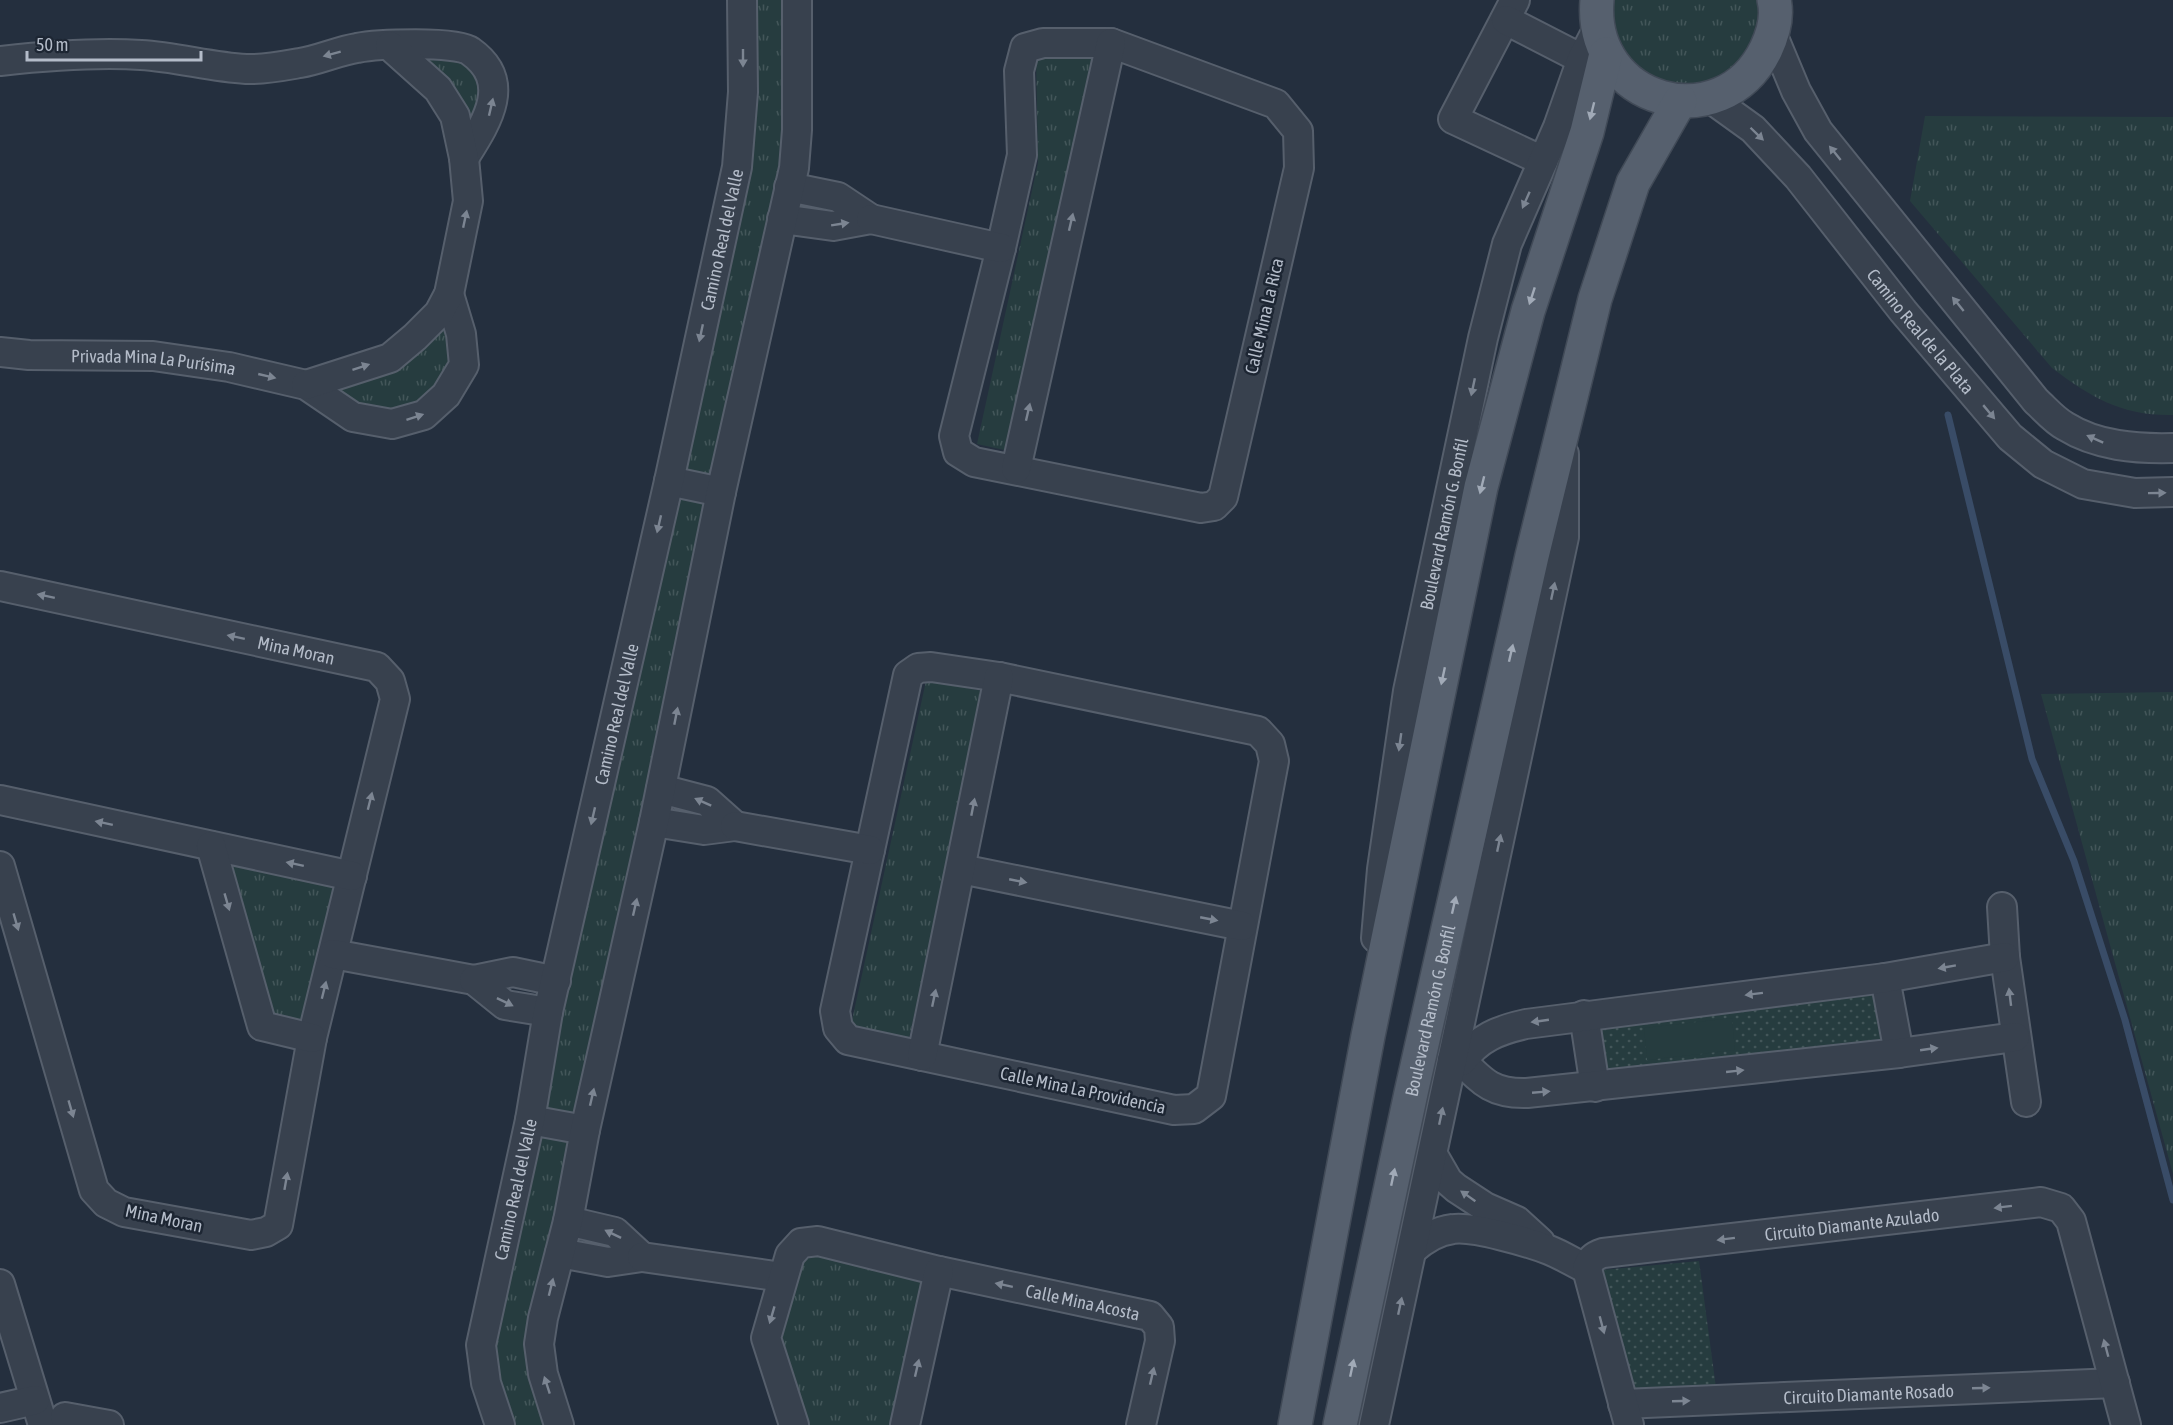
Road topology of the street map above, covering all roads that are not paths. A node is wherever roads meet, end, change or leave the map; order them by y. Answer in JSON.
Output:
{"nodes":[{"id":1,"x":742,"y":0,"type":"edge"},
{"id":2,"x":797,"y":0,"type":"edge"},
{"id":3,"x":1774,"y":0,"type":"edge"},
{"id":4,"x":1510,"y":10,"type":"edge"},
{"id":5,"x":1593,"y":26,"type":"edge"},
{"id":6,"x":1773,"y":36,"type":"junction"},
{"id":7,"x":1111,"y":43,"type":"junction"},
{"id":8,"x":390,"y":46,"type":"junction"},
{"id":9,"x":0,"y":61,"type":"edge"},
{"id":10,"x":1695,"y":100,"type":"junction"},
{"id":11,"x":464,"y":158,"type":"junction"},
{"id":12,"x":1543,"y":161,"type":"junction"},
{"id":13,"x":789,"y":187,"type":"junction"},
{"id":14,"x":782,"y":219,"type":"junction"},
{"id":15,"x":871,"y":219,"type":"junction"},
{"id":16,"x":1001,"y":248,"type":"junction"},
{"id":17,"x":449,"y":294,"type":"junction"},
{"id":18,"x":0,"y":352,"type":"edge"},
{"id":19,"x":306,"y":385,"type":"junction"},
{"id":20,"x":1564,"y":421,"type":"junction"},
{"id":21,"x":2173,"y":448,"type":"edge"},
{"id":22,"x":1016,"y":469,"type":"junction"},
{"id":23,"x":669,"y":481,"type":"junction"},
{"id":24,"x":721,"y":492,"type":"junction"},
{"id":25,"x":2173,"y":492,"type":"edge"},
{"id":26,"x":0,"y":586,"type":"edge"},
{"id":27,"x":999,"y":677,"type":"junction"},
{"id":28,"x":661,"y":789,"type":"junction"},
{"id":29,"x":0,"y":800,"type":"edge"},
{"id":30,"x":654,"y":822,"type":"junction"},
{"id":31,"x":735,"y":826,"type":"junction"},
{"id":32,"x":211,"y":846,"type":"junction"},
{"id":33,"x":870,"y":850,"type":"junction"},
{"id":34,"x":0,"y":866,"type":"edge"},
{"id":35,"x":961,"y":869,"type":"junction"},
{"id":36,"x":352,"y":876,"type":"junction"},
{"id":37,"x":2002,"y":907,"type":"dead end"},
{"id":38,"x":1242,"y":926,"type":"junction"},
{"id":39,"x":333,"y":954,"type":"junction"},
{"id":40,"x":2005,"y":957,"type":"junction"},
{"id":41,"x":1885,"y":978,"type":"junction"},
{"id":42,"x":474,"y":980,"type":"junction"},
{"id":43,"x":556,"y":981,"type":"junction"},
{"id":44,"x":548,"y":1012,"type":"junction"},
{"id":45,"x":1584,"y":1015,"type":"junction"},
{"id":46,"x":1368,"y":1036,"type":"junction"},
{"id":47,"x":2015,"y":1037,"type":"junction"},
{"id":48,"x":312,"y":1038,"type":"junction"},
{"id":49,"x":1899,"y":1053,"type":"junction"},
{"id":50,"x":922,"y":1056,"type":"junction"},
{"id":51,"x":1457,"y":1060,"type":"junction"},
{"id":52,"x":1595,"y":1087,"type":"junction"},
{"id":53,"x":2026,"y":1102,"type":"dead end"},
{"id":54,"x":531,"y":1120,"type":"junction"},
{"id":55,"x":585,"y":1130,"type":"junction"},
{"id":56,"x":1432,"y":1155,"type":"junction"},
{"id":57,"x":568,"y":1221,"type":"junction"},
{"id":58,"x":1412,"y":1250,"type":"junction"},
{"id":59,"x":1549,"y":1250,"type":"junction"},
{"id":60,"x":560,"y":1253,"type":"junction"},
{"id":61,"x":642,"y":1257,"type":"junction"},
{"id":62,"x":1587,"y":1269,"type":"junction"},
{"id":63,"x":939,"y":1271,"type":"junction"},
{"id":64,"x":782,"y":1277,"type":"junction"},
{"id":65,"x":0,"y":1284,"type":"edge"},
{"id":66,"x":2115,"y":1383,"type":"junction"},
{"id":67,"x":0,"y":1408,"type":"edge"},
{"id":68,"x":48,"y":1414,"type":"edge"},
{"id":69,"x":1626,"y":1414,"type":"edge"},
{"id":70,"x":109,"y":1425,"type":"edge"},
{"id":71,"x":500,"y":1425,"type":"edge"},
{"id":72,"x":560,"y":1425,"type":"edge"},
{"id":73,"x":794,"y":1425,"type":"edge"},
{"id":74,"x":905,"y":1425,"type":"edge"},
{"id":75,"x":1141,"y":1425,"type":"edge"},
{"id":76,"x":1295,"y":1425,"type":"edge"},
{"id":77,"x":1340,"y":1425,"type":"edge"},
{"id":78,"x":1374,"y":1425,"type":"edge"},
{"id":79,"x":2126,"y":1425,"type":"edge"}],
"edges":[{"from":1,"to":23,"type":"street","name":"Camino Real del Valle","one_way":true},
{"from":2,"to":13,"type":"street"},
{"from":3,"to":6,"type":"main road"},
{"from":4,"to":5,"type":"street"},
{"from":4,"to":12,"type":"street"},
{"from":5,"to":10,"type":"main road"},
{"from":5,"to":12,"type":"street","name":"Boulevard Ramón G. Bonfil"},
{"from":5,"to":46,"type":"main road","name":"Boulevard Ramón G. Bonfil","one_way":true},
{"from":6,"to":10,"type":"main road"},
{"from":21,"to":6,"type":"street","one_way":true},
{"from":7,"to":16,"type":"street","name":"Calle Mina La Rica"},
{"from":22,"to":7,"type":"street","one_way":true},
{"from":7,"to":22,"type":"street","name":"Calle Mina La Rica"},
{"from":8,"to":9,"type":"street","one_way":true},
{"from":8,"to":11,"type":"street","name":"Privada Mina La Purísima"},
{"from":11,"to":8,"type":"street","one_way":true},
{"from":10,"to":20,"type":"main road","name":"Boulevard Ramón G. Bonfil"},
{"from":10,"to":25,"type":"street","name":"Camino Real de la Plata","one_way":true},
{"from":17,"to":11,"type":"street","name":"Privada Mina La Purísima","one_way":true},
{"from":12,"to":46,"type":"street","name":"Boulevard Ramón G. Bonfil","one_way":true},
{"from":13,"to":14,"type":"street"},
{"from":13,"to":15,"type":"street"},
{"from":14,"to":15,"type":"street","one_way":true},
{"from":14,"to":24,"type":"street"},
{"from":15,"to":16,"type":"street"},
{"from":16,"to":22,"type":"street","name":"Calle Mina La Rica"},
{"from":19,"to":17,"type":"street","name":"Privada Mina La Purísima","one_way":true},
{"from":19,"to":17,"type":"street","name":"Privada Mina La Purísima","one_way":true},
{"from":18,"to":19,"type":"street","name":"Privada Mina La Purísima","one_way":true},
{"from":51,"to":20,"type":"street","name":"Boulevard Ramón G. Bonfil","one_way":true},
{"from":77,"to":20,"type":"main road","name":"Boulevard Ramón G. Bonfil","one_way":true},
{"from":23,"to":24,"type":"street"},
{"from":23,"to":43,"type":"street","name":"Camino Real del Valle","one_way":true},
{"from":28,"to":24,"type":"street","one_way":true},
{"from":36,"to":26,"type":"street","name":"Mina Moran","one_way":true},
{"from":27,"to":33,"type":"street","name":"Calle Mina La Providencia"},
{"from":35,"to":27,"type":"street","one_way":true},
{"from":27,"to":38,"type":"street","name":"Calle Mina La Providencia"},
{"from":28,"to":30,"type":"street"},
{"from":31,"to":28,"type":"street","one_way":true},
{"from":32,"to":29,"type":"street","one_way":true},
{"from":30,"to":31,"type":"street"},
{"from":55,"to":30,"type":"street","one_way":true},
{"from":31,"to":33,"type":"street"},
{"from":36,"to":32,"type":"street","one_way":true},
{"from":32,"to":48,"type":"street","one_way":true},
{"from":33,"to":50,"type":"street","name":"Calle Mina La Providencia"},
{"from":34,"to":48,"type":"street","name":"Mina Moran","one_way":true},
{"from":35,"to":38,"type":"street","one_way":true},
{"from":50,"to":35,"type":"street","one_way":true},
{"from":36,"to":39,"type":"street","name":"Mina Moran"},
{"from":37,"to":40,"type":"street"},
{"from":38,"to":50,"type":"street","name":"Calle Mina La Providencia"},
{"from":39,"to":42,"type":"street"},
{"from":48,"to":39,"type":"street","name":"Mina Moran","one_way":true},
{"from":40,"to":41,"type":"street","one_way":true},
{"from":47,"to":40,"type":"street","one_way":true},
{"from":41,"to":45,"type":"street","one_way":true},
{"from":41,"to":49,"type":"street"},
{"from":42,"to":43,"type":"street"},
{"from":42,"to":44,"type":"street","one_way":true},
{"from":43,"to":44,"type":"street","name":"Camino Real del Valle"},
{"from":44,"to":54,"type":"street","name":"Camino Real del Valle"},
{"from":45,"to":51,"type":"street","one_way":true},
{"from":45,"to":52,"type":"street"},
{"from":46,"to":76,"type":"main road","name":"Boulevard Ramón G. Bonfil"},
{"from":49,"to":47,"type":"street","one_way":true},
{"from":47,"to":53,"type":"street"},
{"from":52,"to":49,"type":"street","one_way":true},
{"from":51,"to":52,"type":"street","one_way":true},
{"from":56,"to":51,"type":"street","name":"Boulevard Ramón G. Bonfil","one_way":true},
{"from":54,"to":55,"type":"street"},
{"from":54,"to":71,"type":"street","name":"Camino Real del Valle"},
{"from":55,"to":57,"type":"street"},
{"from":56,"to":58,"type":"street","name":"Boulevard Ramón G. Bonfil"},
{"from":59,"to":56,"type":"street","one_way":true},
{"from":57,"to":60,"type":"street"},
{"from":61,"to":57,"type":"street","one_way":true},
{"from":58,"to":59,"type":"street"},
{"from":78,"to":58,"type":"street","name":"Boulevard Ramón G. Bonfil","one_way":true},
{"from":59,"to":62,"type":"street"},
{"from":60,"to":61,"type":"street"},
{"from":72,"to":60,"type":"street","one_way":true},
{"from":61,"to":64,"type":"street"},
{"from":66,"to":62,"type":"street","name":"Circuito Diamante Azulado","one_way":true},
{"from":62,"to":69,"type":"street","one_way":true},
{"from":63,"to":64,"type":"street","name":"Calle Mina Acosta"},
{"from":74,"to":63,"type":"street","one_way":true},
{"from":75,"to":63,"type":"street","name":"Calle Mina Acosta","one_way":true},
{"from":64,"to":73,"type":"street","name":"Calle Mina Acosta","one_way":true},
{"from":65,"to":68,"type":"street"},
{"from":69,"to":66,"type":"street","name":"Circuito Diamante Rosado","one_way":true},
{"from":66,"to":79,"type":"street","name":"Circuito Diamante Azulado"},
{"from":67,"to":68,"type":"street"},
{"from":68,"to":70,"type":"street"}]}
